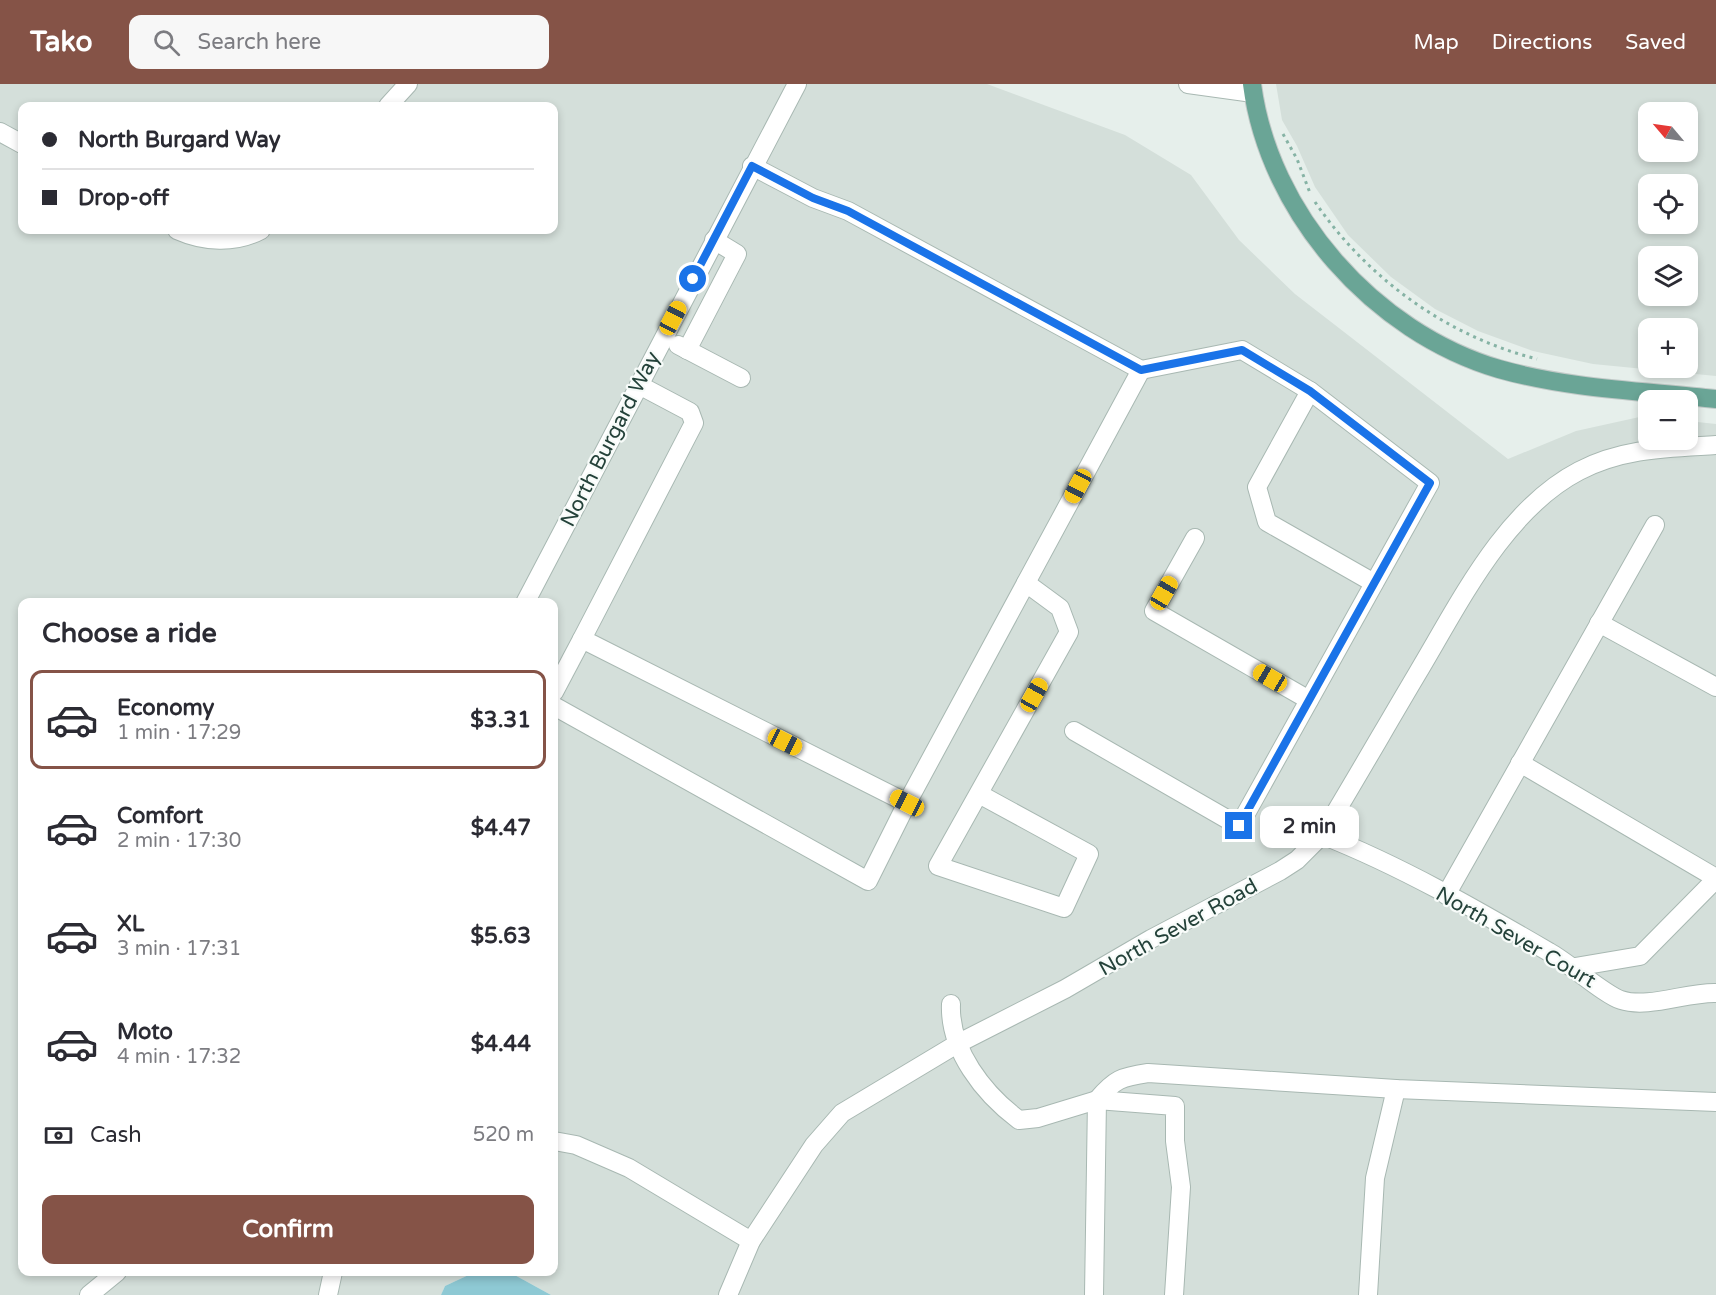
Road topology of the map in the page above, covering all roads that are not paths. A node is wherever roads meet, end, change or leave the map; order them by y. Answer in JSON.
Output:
{"nodes":[{"id":1,"x":408,"y":84,"type":"edge"},
{"id":2,"x":797,"y":84,"type":"edge"},
{"id":3,"x":1188,"y":84,"type":"edge"},
{"id":4,"x":1252,"y":88,"type":"edge"},
{"id":5,"x":392,"y":102,"type":"edge"},
{"id":6,"x":0,"y":132,"type":"edge"},
{"id":7,"x":18,"y":142,"type":"edge"},
{"id":8,"x":752,"y":166,"type":"junction"},
{"id":9,"x":191,"y":234,"type":"edge"},
{"id":10,"x":250,"y":234,"type":"edge"},
{"id":11,"x":714,"y":240,"type":"junction"},
{"id":12,"x":663,"y":338,"type":"junction"},
{"id":13,"x":687,"y":350,"type":"junction"},
{"id":14,"x":1141,"y":370,"type":"junction"},
{"id":15,"x":741,"y":378,"type":"dead end"},
{"id":16,"x":639,"y":385,"type":"junction"},
{"id":17,"x":1310,"y":391,"type":"junction"},
{"id":18,"x":1716,"y":399,"type":"edge"},
{"id":19,"x":1716,"y":445,"type":"edge"},
{"id":20,"x":1655,"y":525,"type":"dead end"},
{"id":21,"x":1195,"y":538,"type":"dead end"},
{"id":22,"x":1026,"y":583,"type":"junction"},
{"id":23,"x":1374,"y":583,"type":"junction"},
{"id":24,"x":528,"y":598,"type":"edge"},
{"id":25,"x":1599,"y":623,"type":"junction"},
{"id":26,"x":582,"y":639,"type":"junction"},
{"id":27,"x":558,"y":684,"type":"edge"},
{"id":28,"x":1716,"y":687,"type":"edge"},
{"id":29,"x":1309,"y":700,"type":"junction"},
{"id":30,"x":558,"y":708,"type":"edge"},
{"id":31,"x":1074,"y":731,"type":"dead end"},
{"id":32,"x":1520,"y":764,"type":"junction"},
{"id":33,"x":979,"y":794,"type":"junction"},
{"id":34,"x":907,"y":803,"type":"junction"},
{"id":35,"x":1322,"y":835,"type":"junction"},
{"id":36,"x":1716,"y":878,"type":"edge"},
{"id":37,"x":1446,"y":895,"type":"junction"},
{"id":38,"x":1575,"y":967,"type":"junction"},
{"id":39,"x":1716,"y":993,"type":"edge"},
{"id":40,"x":951,"y":1004,"type":"dead end"},
{"id":41,"x":957,"y":1044,"type":"junction"},
{"id":42,"x":1396,"y":1089,"type":"junction"},
{"id":43,"x":1097,"y":1100,"type":"junction"},
{"id":44,"x":1716,"y":1102,"type":"edge"},
{"id":45,"x":558,"y":1143,"type":"edge"},
{"id":46,"x":751,"y":1241,"type":"junction"},
{"id":47,"x":112,"y":1276,"type":"edge"},
{"id":48,"x":332,"y":1276,"type":"edge"},
{"id":49,"x":89,"y":1295,"type":"edge"},
{"id":50,"x":328,"y":1295,"type":"edge"},
{"id":51,"x":728,"y":1295,"type":"edge"},
{"id":52,"x":1094,"y":1295,"type":"edge"},
{"id":53,"x":1174,"y":1295,"type":"edge"},
{"id":54,"x":1368,"y":1295,"type":"edge"}],
"edges":[{"from":1,"to":5,"type":"street"},
{"from":2,"to":8,"type":"street","name":"North Burgard Way"},
{"from":3,"to":4,"type":"street"},
{"from":4,"to":18,"type":"main road"},
{"from":6,"to":7,"type":"street"},
{"from":8,"to":11,"type":"street","name":"North Burgard Way"},
{"from":8,"to":14,"type":"street"},
{"from":9,"to":10,"type":"street"},
{"from":11,"to":12,"type":"street","name":"North Burgard Way"},
{"from":11,"to":13,"type":"street"},
{"from":12,"to":13,"type":"street"},
{"from":12,"to":16,"type":"street","name":"North Burgard Way"},
{"from":13,"to":15,"type":"street"},
{"from":14,"to":17,"type":"street"},
{"from":14,"to":22,"type":"street"},
{"from":16,"to":24,"type":"street","name":"North Burgard Way"},
{"from":16,"to":26,"type":"street"},
{"from":17,"to":23,"type":"street"},
{"from":17,"to":23,"type":"street"},
{"from":19,"to":35,"type":"street","name":"North Sever Road"},
{"from":20,"to":25,"type":"street"},
{"from":21,"to":29,"type":"street"},
{"from":22,"to":33,"type":"street"},
{"from":22,"to":34,"type":"street"},
{"from":23,"to":29,"type":"street"},
{"from":25,"to":28,"type":"street"},
{"from":25,"to":32,"type":"street"},
{"from":26,"to":27,"type":"street"},
{"from":26,"to":34,"type":"street"},
{"from":29,"to":31,"type":"street"},
{"from":30,"to":34,"type":"street"},
{"from":32,"to":36,"type":"street"},
{"from":32,"to":37,"type":"street"},
{"from":33,"to":33,"type":"street"},
{"from":35,"to":37,"type":"street","name":"North Sever Court"},
{"from":35,"to":41,"type":"street","name":"North Sever Road"},
{"from":36,"to":38,"type":"street"},
{"from":37,"to":38,"type":"street","name":"North Sever Court"},
{"from":38,"to":39,"type":"street","name":"North Sever Court"},
{"from":40,"to":41,"type":"street"},
{"from":41,"to":43,"type":"street"},
{"from":41,"to":46,"type":"street","name":"North Sever Road"},
{"from":42,"to":43,"type":"street"},
{"from":42,"to":44,"type":"street"},
{"from":42,"to":54,"type":"street"},
{"from":43,"to":52,"type":"street"},
{"from":43,"to":53,"type":"street"},
{"from":45,"to":46,"type":"street"},
{"from":46,"to":51,"type":"street","name":"North Sever Road"},
{"from":47,"to":49,"type":"street"},
{"from":48,"to":50,"type":"street"}]}
